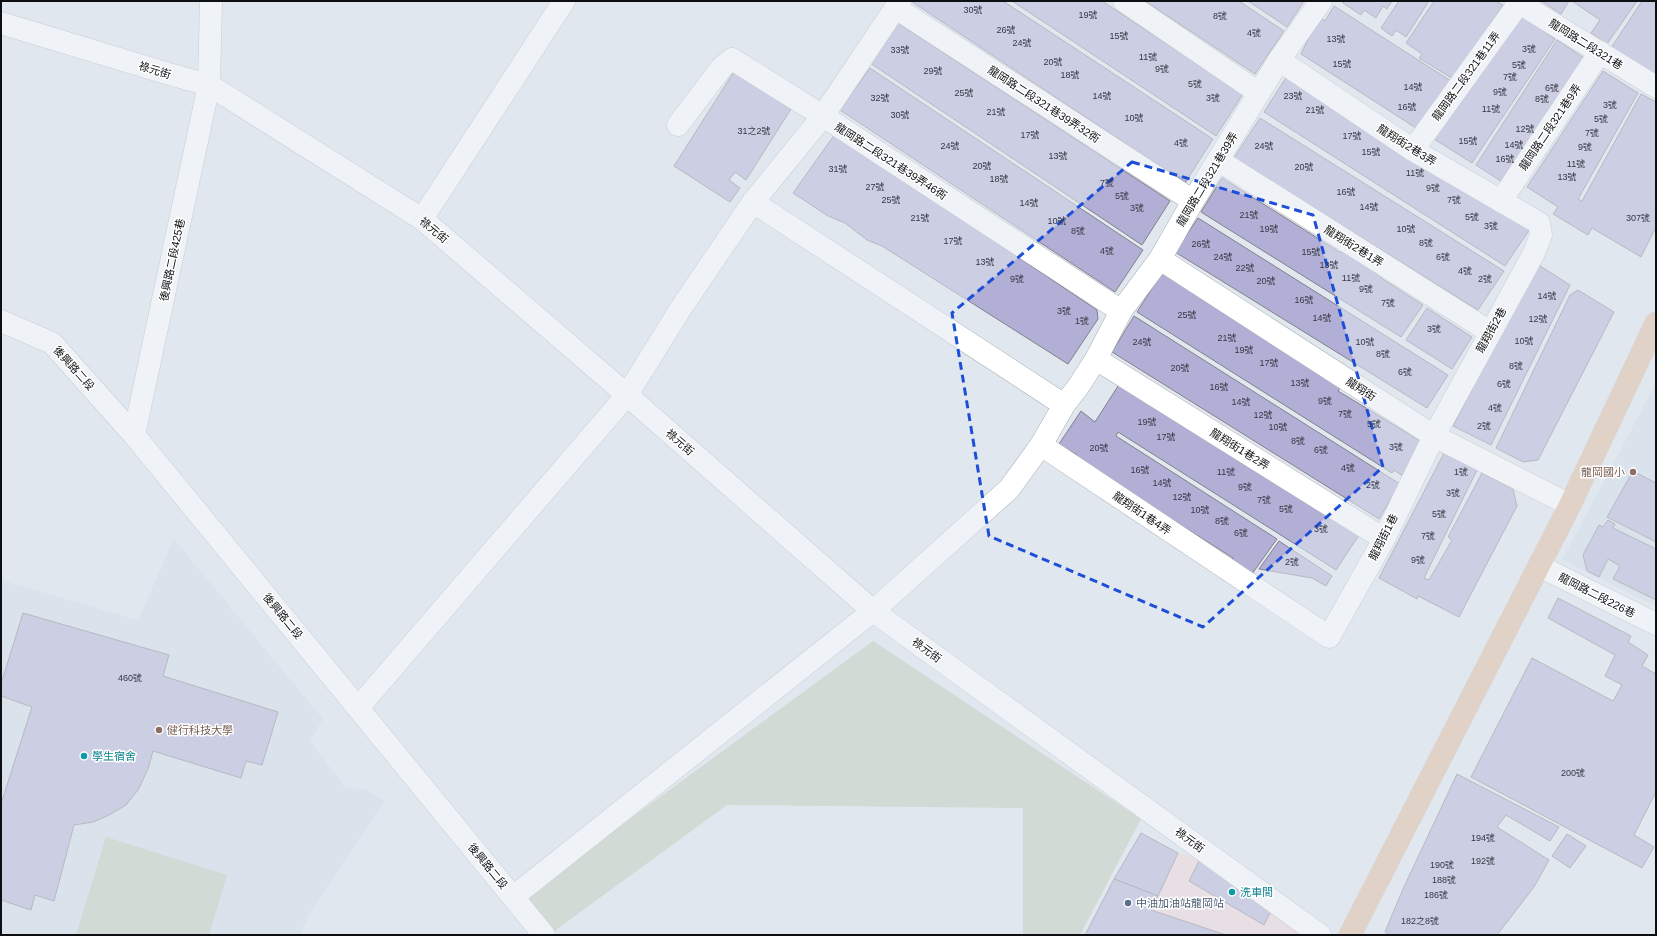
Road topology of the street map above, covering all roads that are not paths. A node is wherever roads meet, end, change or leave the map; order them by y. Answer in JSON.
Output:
{"nodes":[{"id":1,"x":211,"y":1,"type":"edge"},
{"id":2,"x":564,"y":1,"type":"edge"},
{"id":3,"x":1124,"y":1,"type":"edge"},
{"id":4,"x":1321,"y":1,"type":"edge"},
{"id":5,"x":1518,"y":2,"type":"edge"},
{"id":6,"x":898,"y":5,"type":"edge"},
{"id":7,"x":1,"y":23,"type":"edge"},
{"id":8,"x":1600,"y":52,"type":"junction"},
{"id":9,"x":1279,"y":60,"type":"junction"},
{"id":10,"x":209,"y":85,"type":"junction"},
{"id":11,"x":1656,"y":87,"type":"edge"},
{"id":12,"x":1259,"y":93,"type":"junction"},
{"id":13,"x":822,"y":116,"type":"junction"},
{"id":14,"x":678,"y":125,"type":"dead end"},
{"id":15,"x":1413,"y":150,"type":"junction"},
{"id":16,"x":1218,"y":160,"type":"junction"},
{"id":17,"x":1193,"y":201,"type":"junction"},
{"id":18,"x":1501,"y":201,"type":"junction"},
{"id":19,"x":754,"y":202,"type":"junction"},
{"id":20,"x":422,"y":219,"type":"junction"},
{"id":21,"x":1539,"y":223,"type":"joint"},
{"id":22,"x":1160,"y":260,"type":"junction"},
{"id":23,"x":1120,"y":311,"type":"junction"},
{"id":24,"x":1,"y":321,"type":"edge"},
{"id":25,"x":1656,"y":323,"type":"edge"},
{"id":26,"x":1490,"y":332,"type":"junction"},
{"id":27,"x":1096,"y":359,"type":"junction"},
{"id":28,"x":627,"y":395,"type":"junction"},
{"id":29,"x":1064,"y":405,"type":"junction"},
{"id":30,"x":134,"y":434,"type":"junction"},
{"id":31,"x":1434,"y":436,"type":"junction"},
{"id":32,"x":1041,"y":445,"type":"junction"},
{"id":33,"x":1570,"y":505,"type":"junction"},
{"id":34,"x":1384,"y":538,"type":"junction"},
{"id":35,"x":1539,"y":566,"type":"junction"},
{"id":36,"x":873,"y":611,"type":"junction"},
{"id":37,"x":1656,"y":624,"type":"edge"},
{"id":38,"x":1329,"y":637,"type":"joint"},
{"id":39,"x":358,"y":708,"type":"junction"},
{"id":40,"x":513,"y":897,"type":"junction"},
{"id":41,"x":544,"y":935,"type":"edge"},
{"id":42,"x":1320,"y":935,"type":"edge"},
{"id":43,"x":1350,"y":935,"type":"edge"}],
"edges":[{"from":1,"to":10,"type":"street","name":"後興路二段425巷"},
{"from":2,"to":20,"type":"street"},
{"from":3,"to":12,"type":"street"},
{"from":4,"to":9,"type":"street","name":"龍岡路二段321巷39弄"},
{"from":5,"to":8,"type":"street","name":"龍岡路二段321巷"},
{"from":5,"to":15,"type":"street","name":"龍岡路二段321巷11弄"},
{"from":6,"to":13,"type":"street"},
{"from":6,"to":17,"type":"street","name":"龍岡路二段321巷39弄32衖"},
{"from":7,"to":10,"type":"street","name":"祿元街"},
{"from":8,"to":11,"type":"street","name":"龍岡路二段321巷"},
{"from":8,"to":18,"type":"street","name":"龍岡路二段321巷9弄"},
{"from":9,"to":12,"type":"street","name":"龍岡路二段321巷39弄"},
{"from":9,"to":15,"type":"street","name":"龍翔街2巷3弄"},
{"from":10,"to":20,"type":"street","name":"祿元街"},
{"from":10,"to":30,"type":"street","name":"後興路二段425巷"},
{"from":12,"to":16,"type":"street","name":"龍岡路二段321巷39弄"},
{"from":13,"to":14,"type":"street","name":"龍岡路二段321巷39弄46衖"},
{"from":13,"to":19,"type":"street"},
{"from":13,"to":23,"type":"street","name":"龍岡路二段321巷39弄46衖"},
{"from":15,"to":18,"type":"street","name":"龍翔街2巷3弄"},
{"from":16,"to":17,"type":"street","name":"龍岡路二段321巷39弄"},
{"from":16,"to":26,"type":"street","name":"龍翔街2巷1弄"},
{"from":17,"to":22,"type":"street","name":"龍岡路二段321巷39弄"},
{"from":18,"to":21,"type":"street","name":"龍翔街2巷3弄"},
{"from":19,"to":28,"type":"street"},
{"from":19,"to":29,"type":"street"},
{"from":20,"to":28,"type":"street","name":"祿元街"},
{"from":21,"to":26,"type":"street","name":"龍翔街2巷"},
{"from":22,"to":23,"type":"street","name":"龍岡路二段321巷39弄"},
{"from":22,"to":31,"type":"street","name":"龍翔街"},
{"from":23,"to":27,"type":"street","name":"龍岡路二段321巷39弄"},
{"from":24,"to":30,"type":"street","name":"後興路二段"},
{"from":25,"to":33,"type":"main road"},
{"from":26,"to":31,"type":"street","name":"龍翔街2巷"},
{"from":27,"to":29,"type":"street"},
{"from":27,"to":34,"type":"street","name":"龍翔街1巷2弄"},
{"from":28,"to":36,"type":"street","name":"祿元街"},
{"from":28,"to":39,"type":"street"},
{"from":29,"to":32,"type":"street"},
{"from":30,"to":39,"type":"street","name":"後興路二段"},
{"from":31,"to":33,"type":"street","name":"龍翔街"},
{"from":31,"to":34,"type":"street","name":"龍翔街1巷"},
{"from":32,"to":36,"type":"street"},
{"from":32,"to":38,"type":"street","name":"龍翔街1巷4弄"},
{"from":33,"to":35,"type":"main road"},
{"from":34,"to":38,"type":"street","name":"龍翔街1巷"},
{"from":35,"to":37,"type":"street","name":"龍岡路二段226巷"},
{"from":35,"to":43,"type":"main road"},
{"from":36,"to":40,"type":"street"},
{"from":36,"to":42,"type":"street","name":"祿元街"},
{"from":39,"to":40,"type":"street","name":"後興路二段"},
{"from":40,"to":41,"type":"street","name":"後興路二段"}]}
